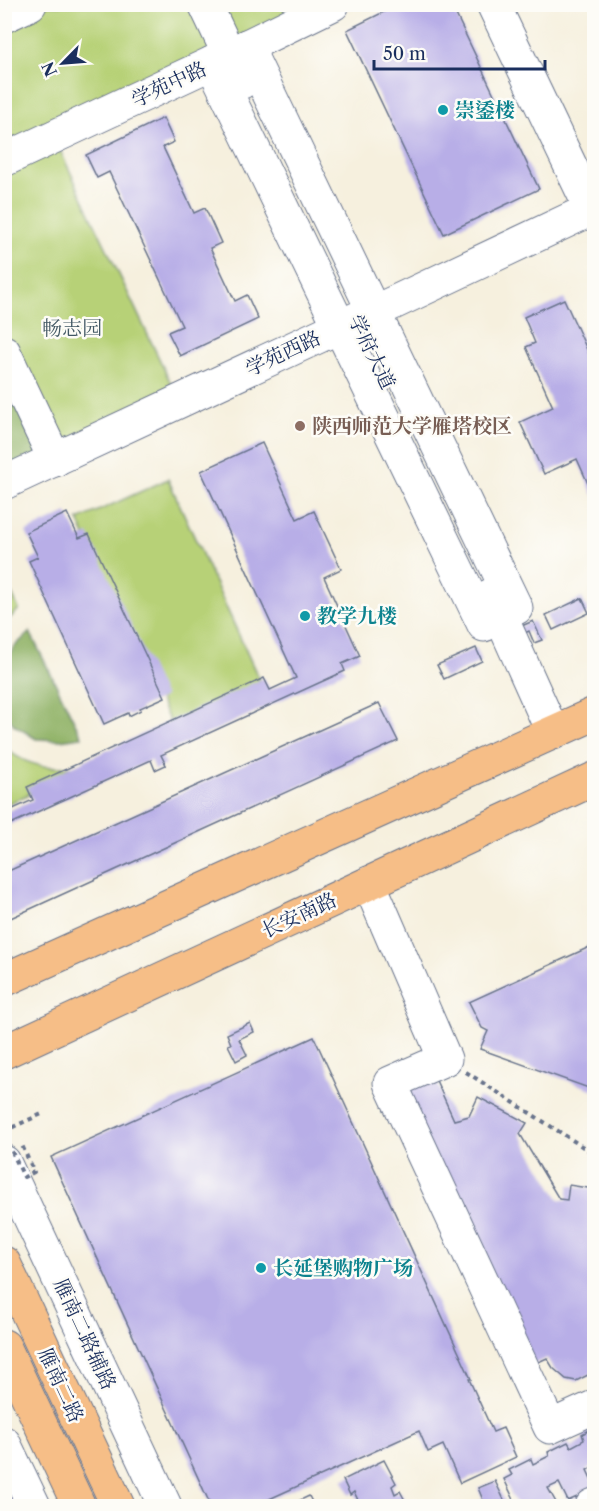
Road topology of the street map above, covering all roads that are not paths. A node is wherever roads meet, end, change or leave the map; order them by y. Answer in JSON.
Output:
{"nodes":[{"id":1,"x":30,"y":4,"type":"edge"},
{"id":2,"x":205,"y":4,"type":"edge"},
{"id":3,"x":333,"y":4,"type":"edge"},
{"id":4,"x":493,"y":4,"type":"edge"},
{"id":5,"x":4,"y":16,"type":"edge"},
{"id":6,"x":229,"y":55,"type":"junction"},
{"id":7,"x":4,"y":160,"type":"edge"},
{"id":8,"x":593,"y":208,"type":"edge"},
{"id":9,"x":357,"y":319,"type":"junction"},
{"id":10,"x":4,"y":352,"type":"edge"},
{"id":11,"x":55,"y":460,"type":"junction"},
{"id":12,"x":4,"y":483,"type":"edge"},
{"id":13,"x":594,"y":714,"type":"edge"},
{"id":14,"x":553,"y":733,"type":"junction"},
{"id":15,"x":594,"y":779,"type":"edge"},
{"id":16,"x":369,"y":883,"type":"junction"},
{"id":17,"x":4,"y":980,"type":"edge"},
{"id":18,"x":4,"y":1052,"type":"edge"},
{"id":19,"x":13,"y":1152,"type":"edge"},
{"id":20,"x":4,"y":1263,"type":"edge"},
{"id":21,"x":4,"y":1346,"type":"edge"},
{"id":22,"x":594,"y":1407,"type":"edge"},
{"id":23,"x":4,"y":1443,"type":"edge"},
{"id":24,"x":34,"y":1506,"type":"edge"},
{"id":25,"x":79,"y":1506,"type":"edge"},
{"id":26,"x":118,"y":1506,"type":"edge"},
{"id":27,"x":165,"y":1506,"type":"edge"}],
"edges":[{"from":1,"to":5,"type":"street"},
{"from":2,"to":6,"type":"street"},
{"from":3,"to":6,"type":"street","name":"学苑中路"},
{"from":4,"to":8,"type":"street"},
{"from":6,"to":7,"type":"street","name":"学苑中路"},
{"from":6,"to":9,"type":"street"},
{"from":8,"to":9,"type":"street","name":"学苑西路"},
{"from":9,"to":11,"type":"street","name":"学苑西路"},
{"from":9,"to":14,"type":"street"},
{"from":10,"to":11,"type":"street"},
{"from":11,"to":12,"type":"street","name":"学苑西路"},
{"from":13,"to":14,"type":"main road"},
{"from":14,"to":17,"type":"main road"},
{"from":15,"to":16,"type":"main road","name":"长安南路"},
{"from":16,"to":18,"type":"main road","name":"长安南路"},
{"from":16,"to":22,"type":"street"},
{"from":19,"to":27,"type":"street","name":"雁南二路辅路"},
{"from":20,"to":26,"type":"main road","name":"雁南二路"},
{"from":21,"to":25,"type":"main road","name":"雁南二路"},
{"from":23,"to":24,"type":"street"}]}
